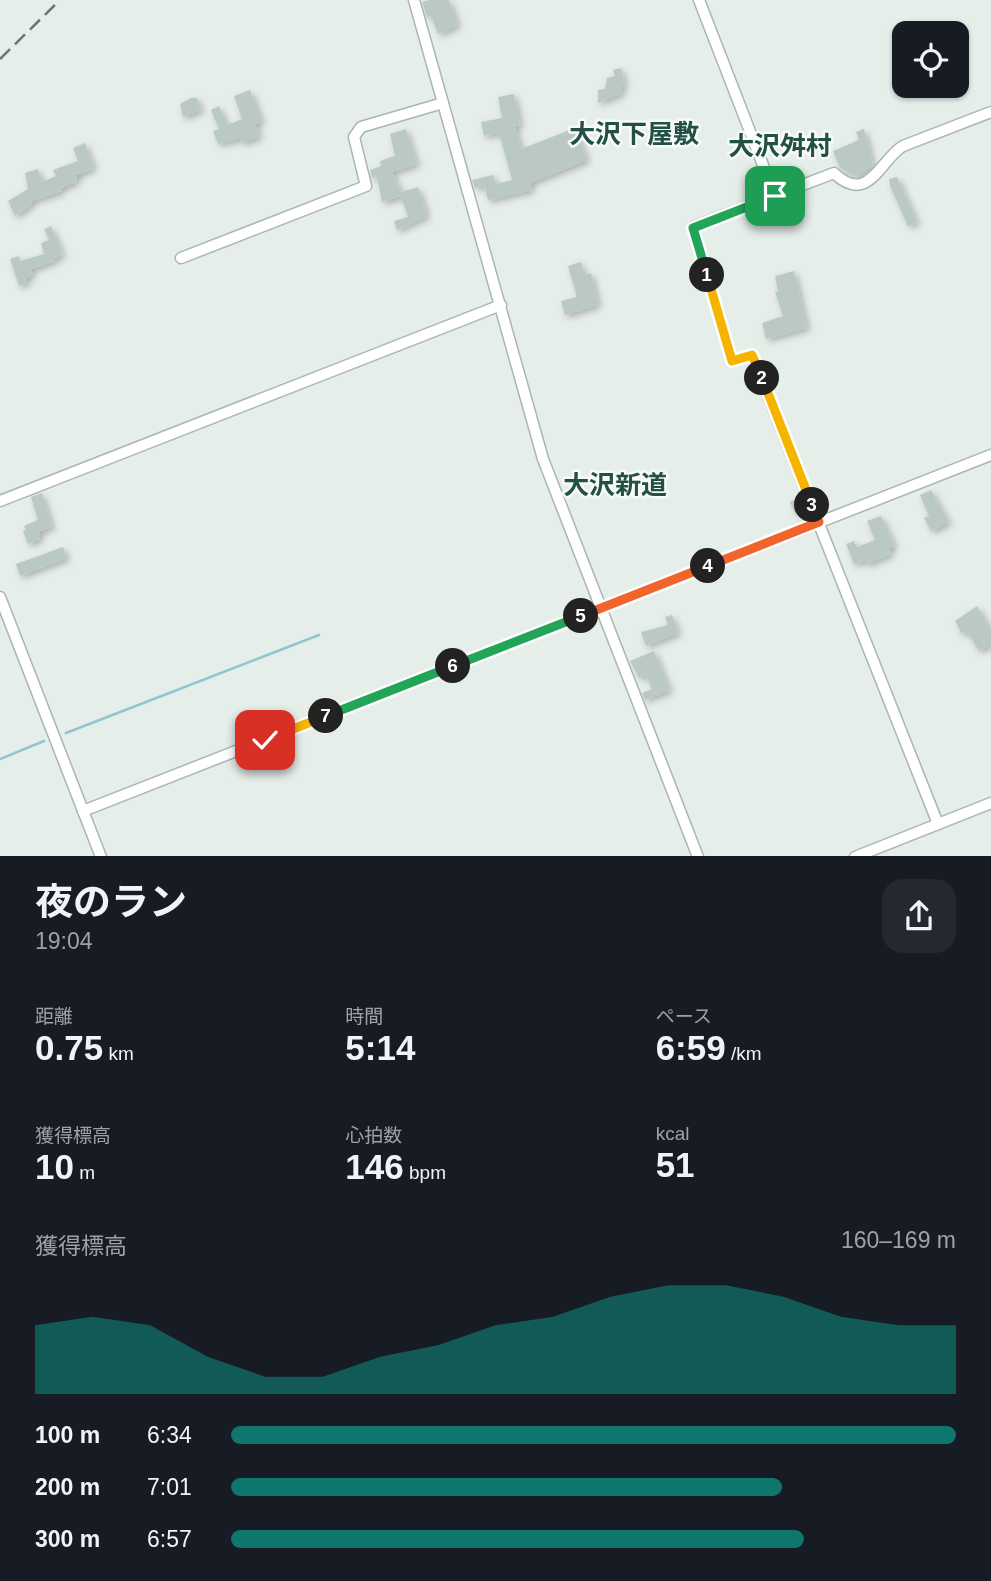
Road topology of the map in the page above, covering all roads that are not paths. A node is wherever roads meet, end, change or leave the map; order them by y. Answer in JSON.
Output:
{"nodes":[{"id":1,"x":414,"y":0,"type":"edge"},
{"id":2,"x":699,"y":0,"type":"edge"},
{"id":3,"x":443,"y":103,"type":"junction"},
{"id":4,"x":991,"y":112,"type":"edge"},
{"id":5,"x":775,"y":196,"type":"junction"},
{"id":6,"x":181,"y":258,"type":"dead end"},
{"id":7,"x":500,"y":305,"type":"junction"},
{"id":8,"x":991,"y":456,"type":"edge"},
{"id":9,"x":0,"y":501,"type":"edge"},
{"id":10,"x":819,"y":522,"type":"junction"},
{"id":11,"x":0,"y":597,"type":"edge"},
{"id":12,"x":602,"y":608,"type":"junction"},
{"id":13,"x":991,"y":803,"type":"edge"},
{"id":14,"x":83,"y":811,"type":"junction"},
{"id":15,"x":938,"y":824,"type":"junction"},
{"id":16,"x":101,"y":856,"type":"edge"},
{"id":17,"x":698,"y":856,"type":"edge"},
{"id":18,"x":855,"y":856,"type":"edge"}],
"edges":[{"from":1,"to":3,"type":"street"},
{"from":2,"to":5,"type":"street"},
{"from":3,"to":6,"type":"street"},
{"from":3,"to":7,"type":"street"},
{"from":4,"to":5,"type":"street"},
{"from":5,"to":10,"type":"street"},
{"from":7,"to":9,"type":"street"},
{"from":7,"to":12,"type":"street"},
{"from":8,"to":10,"type":"street"},
{"from":10,"to":12,"type":"street"},
{"from":10,"to":15,"type":"street"},
{"from":11,"to":14,"type":"street"},
{"from":12,"to":14,"type":"street"},
{"from":12,"to":17,"type":"street"},
{"from":13,"to":15,"type":"street"},
{"from":14,"to":16,"type":"street"},
{"from":15,"to":18,"type":"street"}]}
